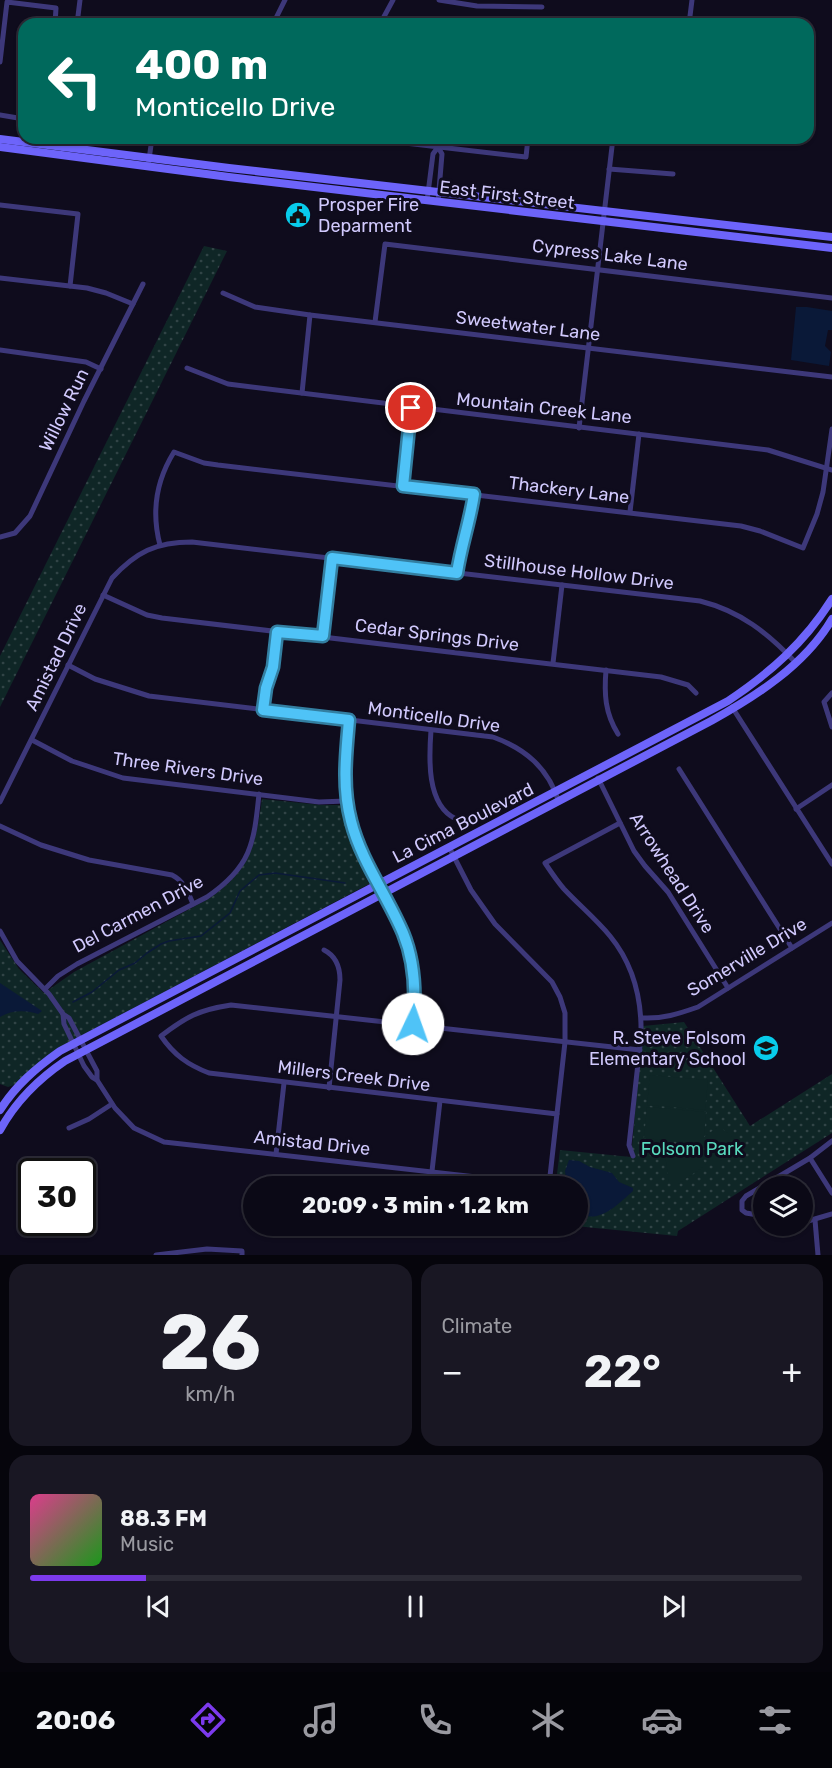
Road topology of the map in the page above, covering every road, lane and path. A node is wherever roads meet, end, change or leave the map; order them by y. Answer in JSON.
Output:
{"nodes":[{"id":1,"x":80,"y":0,"type":"edge"},
{"id":2,"x":285,"y":0,"type":"edge"},
{"id":3,"x":393,"y":0,"type":"edge"},
{"id":4,"x":439,"y":0,"type":"edge"},
{"id":5,"x":692,"y":0,"type":"edge"},
{"id":6,"x":542,"y":7,"type":"dead end"},
{"id":7,"x":55,"y":18,"type":"edge"},
{"id":8,"x":78,"y":18,"type":"edge"},
{"id":9,"x":276,"y":18,"type":"edge"},
{"id":10,"x":383,"y":18,"type":"edge"},
{"id":11,"x":690,"y":18,"type":"edge"},
{"id":12,"x":0,"y":62,"type":"edge"},
{"id":13,"x":0,"y":115,"type":"edge"},
{"id":14,"x":18,"y":118,"type":"edge"},
{"id":15,"x":0,"y":139,"type":"edge"},
{"id":16,"x":18,"y":143,"type":"edge"},
{"id":17,"x":24,"y":144,"type":"edge"},
{"id":18,"x":64,"y":144,"type":"edge"},
{"id":19,"x":151,"y":144,"type":"edge"},
{"id":20,"x":413,"y":144,"type":"edge"},
{"id":21,"x":527,"y":144,"type":"edge"},
{"id":22,"x":612,"y":144,"type":"edge"},
{"id":23,"x":0,"y":147,"type":"edge"},
{"id":24,"x":438,"y":147,"type":"junction"},
{"id":25,"x":63,"y":152,"type":"junction"},
{"id":26,"x":149,"y":163,"type":"junction"},
{"id":27,"x":609,"y":168,"type":"junction"},
{"id":28,"x":673,"y":174,"type":"dead end"},
{"id":29,"x":331,"y":178,"type":"junction"},
{"id":30,"x":295,"y":179,"type":"junction"},
{"id":31,"x":330,"y":188,"type":"junction"},
{"id":32,"x":428,"y":190,"type":"junction"},
{"id":33,"x":439,"y":191,"type":"junction"},
{"id":34,"x":427,"y":201,"type":"junction"},
{"id":35,"x":438,"y":202,"type":"junction"},
{"id":36,"x":0,"y":205,"type":"edge"},
{"id":37,"x":605,"y":212,"type":"junction"},
{"id":38,"x":604,"y":221,"type":"junction"},
{"id":39,"x":832,"y":237,"type":"edge"},
{"id":40,"x":832,"y":248,"type":"edge"},
{"id":41,"x":598,"y":268,"type":"junction"},
{"id":42,"x":0,"y":278,"type":"edge"},
{"id":43,"x":143,"y":284,"type":"dead end"},
{"id":44,"x":70,"y":286,"type":"junction"},
{"id":45,"x":223,"y":293,"type":"dead end"},
{"id":46,"x":832,"y":298,"type":"edge"},
{"id":47,"x":133,"y":304,"type":"junction"},
{"id":48,"x":310,"y":315,"type":"junction"},
{"id":49,"x":375,"y":322,"type":"junction"},
{"id":50,"x":589,"y":348,"type":"junction"},
{"id":51,"x":0,"y":350,"type":"edge"},
{"id":52,"x":187,"y":368,"type":"dead end"},
{"id":53,"x":101,"y":369,"type":"junction"},
{"id":54,"x":832,"y":377,"type":"edge"},
{"id":55,"x":302,"y":393,"type":"junction"},
{"id":56,"x":411,"y":408,"type":"junction"},
{"id":57,"x":579,"y":428,"type":"junction"},
{"id":58,"x":832,"y":429,"type":"edge"},
{"id":59,"x":639,"y":434,"type":"junction"},
{"id":60,"x":830,"y":468,"type":"edge"},
{"id":61,"x":403,"y":486,"type":"junction"},
{"id":62,"x":474,"y":494,"type":"junction"},
{"id":63,"x":630,"y":512,"type":"junction"},
{"id":64,"x":0,"y":537,"type":"edge"},
{"id":65,"x":160,"y":545,"type":"junction"},
{"id":66,"x":332,"y":558,"type":"junction"},
{"id":67,"x":457,"y":573,"type":"junction"},
{"id":68,"x":562,"y":585,"type":"junction"},
{"id":69,"x":103,"y":595,"type":"junction"},
{"id":70,"x":832,"y":599,"type":"edge"},
{"id":71,"x":829,"y":609,"type":"edge"},
{"id":72,"x":832,"y":620,"type":"edge"},
{"id":73,"x":277,"y":632,"type":"junction"},
{"id":74,"x":323,"y":636,"type":"junction"},
{"id":75,"x":788,"y":654,"type":"junction"},
{"id":76,"x":553,"y":663,"type":"junction"},
{"id":77,"x":796,"y":663,"type":"junction"},
{"id":78,"x":68,"y":665,"type":"junction"},
{"id":79,"x":606,"y":670,"type":"junction"},
{"id":80,"x":696,"y":693,"type":"dead end"},
{"id":81,"x":832,"y":693,"type":"edge"},
{"id":82,"x":728,"y":701,"type":"junction"},
{"id":83,"x":734,"y":709,"type":"junction"},
{"id":84,"x":263,"y":710,"type":"junction"},
{"id":85,"x":349,"y":720,"type":"junction"},
{"id":86,"x":832,"y":727,"type":"edge"},
{"id":87,"x":431,"y":730,"type":"junction"},
{"id":88,"x":618,"y":734,"type":"dead end"},
{"id":89,"x":32,"y":740,"type":"junction"},
{"id":90,"x":679,"y":769,"type":"dead end"},
{"id":91,"x":594,"y":772,"type":"junction"},
{"id":92,"x":599,"y":781,"type":"junction"},
{"id":93,"x":832,"y":786,"type":"edge"},
{"id":94,"x":555,"y":792,"type":"junction"},
{"id":95,"x":259,"y":794,"type":"junction"},
{"id":96,"x":346,"y":801,"type":"junction"},
{"id":97,"x":0,"y":802,"type":"edge"},
{"id":98,"x":559,"y":802,"type":"junction"},
{"id":99,"x":796,"y":808,"type":"junction"},
{"id":100,"x":456,"y":819,"type":"dead end"},
{"id":101,"x":620,"y":823,"type":"junction"},
{"id":102,"x":0,"y":826,"type":"edge"},
{"id":103,"x":449,"y":846,"type":"junction"},
{"id":104,"x":454,"y":857,"type":"junction"},
{"id":105,"x":832,"y":864,"type":"edge"},
{"id":106,"x":378,"y":885,"type":"junction"},
{"id":107,"x":384,"y":894,"type":"junction"},
{"id":108,"x":193,"y":904,"type":"junction"},
{"id":109,"x":832,"y":923,"type":"edge"},
{"id":110,"x":0,"y":931,"type":"edge"},
{"id":111,"x":792,"y":948,"type":"junction"},
{"id":112,"x":324,"y":950,"type":"dead end"},
{"id":113,"x":45,"y":988,"type":"junction"},
{"id":114,"x":728,"y":988,"type":"junction"},
{"id":115,"x":337,"y":1016,"type":"junction"},
{"id":116,"x":642,"y":1018,"type":"junction"},
{"id":117,"x":413,"y":1024,"type":"junction"},
{"id":118,"x":77,"y":1042,"type":"junction"},
{"id":119,"x":566,"y":1042,"type":"junction"},
{"id":120,"x":640,"y":1050,"type":"junction"},
{"id":121,"x":82,"y":1052,"type":"junction"},
{"id":122,"x":284,"y":1083,"type":"junction"},
{"id":123,"x":329,"y":1088,"type":"junction"},
{"id":124,"x":11,"y":1093,"type":"junction"},
{"id":125,"x":21,"y":1099,"type":"junction"},
{"id":126,"x":440,"y":1101,"type":"junction"},
{"id":127,"x":112,"y":1104,"type":"junction"},
{"id":128,"x":0,"y":1110,"type":"edge"},
{"id":129,"x":557,"y":1114,"type":"junction"},
{"id":130,"x":69,"y":1128,"type":"dead end"},
{"id":131,"x":0,"y":1130,"type":"edge"},
{"id":132,"x":832,"y":1141,"type":"edge"},
{"id":133,"x":276,"y":1154,"type":"junction"},
{"id":134,"x":633,"y":1156,"type":"dead end"},
{"id":135,"x":810,"y":1158,"type":"junction"},
{"id":136,"x":432,"y":1172,"type":"junction"},
{"id":137,"x":780,"y":1176,"type":"edge"},
{"id":138,"x":753,"y":1192,"type":"edge"},
{"id":139,"x":832,"y":1193,"type":"edge"},
{"id":140,"x":753,"y":1214,"type":"edge"},
{"id":141,"x":832,"y":1214,"type":"edge"},
{"id":142,"x":815,"y":1220,"type":"joint"},
{"id":143,"x":156,"y":1255,"type":"edge"},
{"id":144,"x":242,"y":1255,"type":"edge"},
{"id":145,"x":818,"y":1255,"type":"edge"}],
"edges":[{"from":1,"to":8,"type":"street"},
{"from":2,"to":9,"type":"street"},
{"from":3,"to":10,"type":"street"},
{"from":4,"to":6,"type":"street"},
{"from":5,"to":11,"type":"street"},
{"from":7,"to":12,"type":"street"},
{"from":13,"to":14,"type":"street"},
{"from":15,"to":16,"type":"street","name":"East First Street"},
{"from":17,"to":25,"type":"street","name":"East First Street"},
{"from":18,"to":25,"type":"street"},
{"from":19,"to":26,"type":"street"},
{"from":20,"to":24,"type":"street"},
{"from":21,"to":24,"type":"street"},
{"from":22,"to":27,"type":"street"},
{"from":23,"to":25,"type":"street","name":"East First Street"},
{"from":24,"to":32,"type":"street"},
{"from":24,"to":33,"type":"street"},
{"from":25,"to":26,"type":"street","name":"East First Street"},
{"from":26,"to":30,"type":"street","name":"East First Street"},
{"from":27,"to":28,"type":"street"},
{"from":27,"to":37,"type":"street"},
{"from":29,"to":30,"type":"street","name":"East First Street"},
{"from":29,"to":31,"type":"street"},
{"from":29,"to":32,"type":"street","name":"East First Street"},
{"from":30,"to":31,"type":"street","name":"East First Street"},
{"from":31,"to":34,"type":"street","name":"East First Street"},
{"from":32,"to":33,"type":"street","name":"East First Street"},
{"from":32,"to":34,"type":"street"},
{"from":33,"to":35,"type":"street"},
{"from":33,"to":37,"type":"street","name":"East First Street"},
{"from":34,"to":35,"type":"street","name":"East First Street"},
{"from":35,"to":38,"type":"street","name":"East First Street"},
{"from":36,"to":44,"type":"street"},
{"from":37,"to":38,"type":"street"},
{"from":37,"to":39,"type":"street","name":"East First Street"},
{"from":38,"to":40,"type":"street","name":"East First Street"},
{"from":38,"to":41,"type":"street"},
{"from":41,"to":46,"type":"street","name":"Cypress Lake Lane"},
{"from":41,"to":49,"type":"street","name":"Cypress Lake Lane"},
{"from":41,"to":50,"type":"street"},
{"from":42,"to":44,"type":"street"},
{"from":43,"to":47,"type":"street","name":"Willow Run"},
{"from":44,"to":47,"type":"street"},
{"from":45,"to":48,"type":"street","name":"Sweetwater Lane"},
{"from":47,"to":53,"type":"street","name":"Willow Run"},
{"from":48,"to":49,"type":"street","name":"Sweetwater Lane"},
{"from":48,"to":55,"type":"street"},
{"from":49,"to":50,"type":"street","name":"Sweetwater Lane"},
{"from":50,"to":54,"type":"street","name":"Sweetwater Lane"},
{"from":50,"to":57,"type":"street"},
{"from":51,"to":53,"type":"street"},
{"from":52,"to":55,"type":"street","name":"Mountain Creek Lane"},
{"from":53,"to":64,"type":"street","name":"Willow Run"},
{"from":55,"to":56,"type":"street","name":"Mountain Creek Lane"},
{"from":56,"to":57,"type":"street","name":"Mountain Creek Lane"},
{"from":56,"to":61,"type":"street"},
{"from":57,"to":59,"type":"street","name":"Mountain Creek Lane"},
{"from":58,"to":60,"type":"street"},
{"from":59,"to":60,"type":"street","name":"Mountain Creek Lane"},
{"from":59,"to":63,"type":"street"},
{"from":60,"to":63,"type":"street","name":"Thackery Lane"},
{"from":61,"to":62,"type":"street","name":"Thackery Lane"},
{"from":61,"to":65,"type":"street","name":"Thackery Lane"},
{"from":62,"to":63,"type":"street","name":"Thackery Lane"},
{"from":62,"to":67,"type":"street"},
{"from":65,"to":66,"type":"street","name":"Stillhouse Hollow Drive"},
{"from":65,"to":69,"type":"street","name":"Amistad Drive"},
{"from":66,"to":67,"type":"street","name":"Stillhouse Hollow Drive"},
{"from":66,"to":74,"type":"street"},
{"from":67,"to":68,"type":"street","name":"Stillhouse Hollow Drive"},
{"from":68,"to":75,"type":"street","name":"Stillhouse Hollow Drive"},
{"from":68,"to":76,"type":"street"},
{"from":69,"to":73,"type":"street","name":"Cedar Springs Drive"},
{"from":69,"to":78,"type":"street","name":"Amistad Drive"},
{"from":70,"to":71,"type":"street","name":"La Cima Boulevard"},
{"from":71,"to":75,"type":"street","name":"La Cima Boulevard"},
{"from":72,"to":77,"type":"street","name":"La Cima Boulevard"},
{"from":73,"to":74,"type":"street","name":"Cedar Springs Drive"},
{"from":73,"to":84,"type":"street"},
{"from":74,"to":76,"type":"street","name":"Cedar Springs Drive"},
{"from":75,"to":77,"type":"street","name":"Stillhouse Hollow Drive"},
{"from":75,"to":82,"type":"street","name":"La Cima Boulevard"},
{"from":76,"to":79,"type":"street","name":"Cedar Springs Drive"},
{"from":77,"to":83,"type":"street","name":"La Cima Boulevard"},
{"from":78,"to":84,"type":"street","name":"Monticello Drive"},
{"from":78,"to":89,"type":"street","name":"Amistad Drive"},
{"from":79,"to":80,"type":"street","name":"Cedar Springs Drive"},
{"from":79,"to":88,"type":"street"},
{"from":81,"to":86,"type":"street"},
{"from":82,"to":83,"type":"street"},
{"from":82,"to":91,"type":"street","name":"La Cima Boulevard"},
{"from":83,"to":92,"type":"street","name":"La Cima Boulevard"},
{"from":83,"to":99,"type":"street"},
{"from":84,"to":85,"type":"street","name":"Monticello Drive"},
{"from":85,"to":87,"type":"street","name":"Monticello Drive"},
{"from":85,"to":96,"type":"street"},
{"from":87,"to":94,"type":"street","name":"Monticello Drive"},
{"from":87,"to":100,"type":"street"},
{"from":89,"to":95,"type":"street","name":"Three Rivers Drive"},
{"from":89,"to":97,"type":"street","name":"Amistad Drive"},
{"from":90,"to":111,"type":"street"},
{"from":91,"to":92,"type":"street","name":"Arrowhead Drive"},
{"from":91,"to":94,"type":"street","name":"La Cima Boulevard"},
{"from":92,"to":98,"type":"street","name":"La Cima Boulevard"},
{"from":92,"to":101,"type":"street","name":"Arrowhead Drive"},
{"from":93,"to":99,"type":"street"},
{"from":94,"to":98,"type":"street","name":"Monticello Drive"},
{"from":94,"to":103,"type":"street","name":"La Cima Boulevard"},
{"from":95,"to":96,"type":"street","name":"Three Rivers Drive"},
{"from":95,"to":108,"type":"street","name":"Del Carmen Drive"},
{"from":96,"to":106,"type":"street"},
{"from":98,"to":104,"type":"street","name":"La Cima Boulevard"},
{"from":99,"to":105,"type":"street"},
{"from":101,"to":114,"type":"street","name":"Arrowhead Drive"},
{"from":101,"to":116,"type":"street"},
{"from":102,"to":108,"type":"street"},
{"from":103,"to":104,"type":"street"},
{"from":103,"to":106,"type":"street","name":"La Cima Boulevard"},
{"from":104,"to":107,"type":"street","name":"La Cima Boulevard"},
{"from":104,"to":119,"type":"street"},
{"from":106,"to":107,"type":"street"},
{"from":106,"to":118,"type":"street","name":"La Cima Boulevard"},
{"from":107,"to":117,"type":"street"},
{"from":107,"to":121,"type":"street","name":"La Cima Boulevard"},
{"from":108,"to":113,"type":"street","name":"Del Carmen Drive"},
{"from":109,"to":111,"type":"street","name":"Somerville Drive"},
{"from":110,"to":113,"type":"street","name":"Amistad Drive"},
{"from":111,"to":114,"type":"street","name":"Somerville Drive"},
{"from":112,"to":115,"type":"street"},
{"from":113,"to":118,"type":"street","name":"Amistad Drive"},
{"from":114,"to":116,"type":"street","name":"Somerville Drive"},
{"from":115,"to":117,"type":"street"},
{"from":115,"to":122,"type":"street","name":"Millers Creek Drive"},
{"from":115,"to":123,"type":"street"},
{"from":116,"to":120,"type":"street"},
{"from":117,"to":119,"type":"street"},
{"from":118,"to":121,"type":"street","name":"Amistad Drive"},
{"from":118,"to":124,"type":"street","name":"La Cima Boulevard"},
{"from":119,"to":120,"type":"street"},
{"from":119,"to":129,"type":"street"},
{"from":120,"to":134,"type":"street"},
{"from":121,"to":125,"type":"street","name":"La Cima Boulevard"},
{"from":121,"to":127,"type":"street","name":"Amistad Drive"},
{"from":122,"to":123,"type":"street","name":"Millers Creek Drive"},
{"from":122,"to":133,"type":"street"},
{"from":123,"to":126,"type":"street","name":"Millers Creek Drive"},
{"from":124,"to":125,"type":"street"},
{"from":124,"to":128,"type":"street","name":"La Cima Boulevard"},
{"from":125,"to":131,"type":"street","name":"La Cima Boulevard"},
{"from":126,"to":129,"type":"street","name":"Millers Creek Drive"},
{"from":126,"to":136,"type":"street"},
{"from":127,"to":130,"type":"street"},
{"from":127,"to":133,"type":"street","name":"Amistad Drive"},
{"from":129,"to":136,"type":"street","name":"Amistad Drive"},
{"from":132,"to":135,"type":"street"},
{"from":133,"to":136,"type":"street","name":"Amistad Drive"},
{"from":135,"to":137,"type":"street"},
{"from":135,"to":139,"type":"street"},
{"from":138,"to":140,"type":"street"},
{"from":141,"to":142,"type":"street"},
{"from":142,"to":145,"type":"street"},
{"from":143,"to":144,"type":"street"}]}
